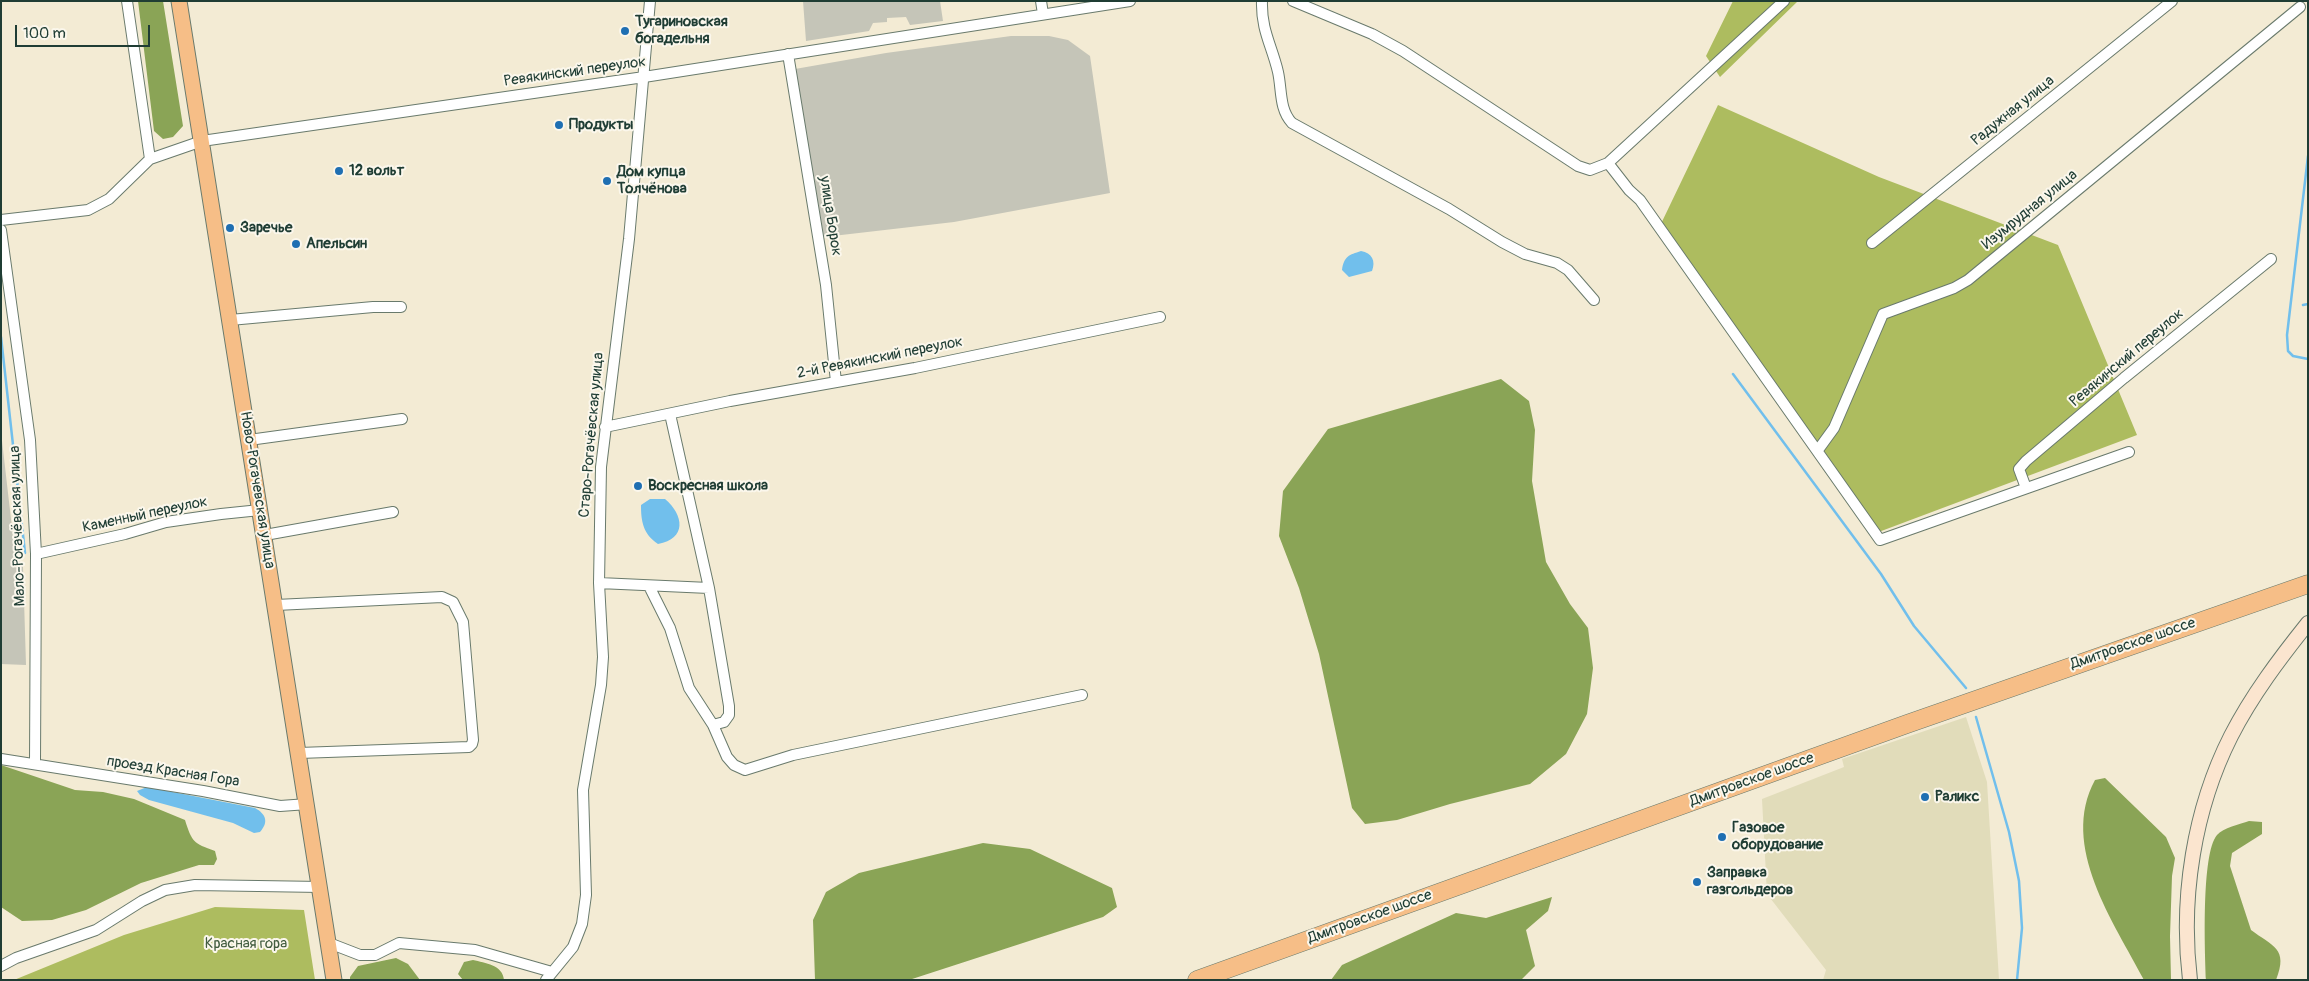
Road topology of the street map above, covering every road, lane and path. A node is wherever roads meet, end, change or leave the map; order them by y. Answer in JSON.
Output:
{"nodes":[{"id":1,"x":127,"y":1,"type":"edge"},
{"id":2,"x":180,"y":1,"type":"edge"},
{"id":3,"x":650,"y":1,"type":"edge"},
{"id":4,"x":1041,"y":1,"type":"edge"},
{"id":5,"x":1130,"y":1,"type":"edge"},
{"id":6,"x":1262,"y":1,"type":"edge"},
{"id":7,"x":1293,"y":1,"type":"edge"},
{"id":8,"x":1784,"y":1,"type":"edge"},
{"id":9,"x":2172,"y":1,"type":"edge"},
{"id":10,"x":2300,"y":7,"type":"dead end"},
{"id":11,"x":1043,"y":14,"type":"junction"},
{"id":12,"x":788,"y":54,"type":"junction"},
{"id":13,"x":644,"y":77,"type":"junction"},
{"id":14,"x":202,"y":141,"type":"junction"},
{"id":15,"x":150,"y":159,"type":"junction"},
{"id":16,"x":1608,"y":163,"type":"junction"},
{"id":17,"x":1,"y":220,"type":"edge"},
{"id":18,"x":1,"y":230,"type":"edge"},
{"id":19,"x":1872,"y":243,"type":"dead end"},
{"id":20,"x":2271,"y":259,"type":"dead end"},
{"id":21,"x":1594,"y":300,"type":"dead end"},
{"id":22,"x":401,"y":307,"type":"dead end"},
{"id":23,"x":1160,"y":317,"type":"dead end"},
{"id":24,"x":230,"y":320,"type":"junction"},
{"id":25,"x":836,"y":382,"type":"junction"},
{"id":26,"x":670,"y":414,"type":"junction"},
{"id":27,"x":402,"y":419,"type":"dead end"},
{"id":28,"x":605,"y":427,"type":"junction"},
{"id":29,"x":249,"y":440,"type":"junction"},
{"id":30,"x":1818,"y":450,"type":"junction"},
{"id":31,"x":2129,"y":452,"type":"dead end"},
{"id":32,"x":2026,"y":488,"type":"junction"},
{"id":33,"x":260,"y":510,"type":"junction"},
{"id":34,"x":392,"y":512,"type":"dead end"},
{"id":35,"x":265,"y":535,"type":"junction"},
{"id":36,"x":36,"y":554,"type":"junction"},
{"id":37,"x":599,"y":583,"type":"junction"},
{"id":38,"x":2308,"y":584,"type":"edge"},
{"id":39,"x":649,"y":586,"type":"junction"},
{"id":40,"x":709,"y":588,"type":"junction"},
{"id":41,"x":276,"y":605,"type":"junction"},
{"id":42,"x":2308,"y":623,"type":"edge"},
{"id":43,"x":1082,"y":695,"type":"dead end"},
{"id":44,"x":713,"y":725,"type":"junction"},
{"id":45,"x":299,"y":753,"type":"junction"},
{"id":46,"x":1,"y":759,"type":"edge"},
{"id":47,"x":34,"y":763,"type":"junction"},
{"id":48,"x":308,"y":804,"type":"junction"},
{"id":49,"x":321,"y":887,"type":"junction"},
{"id":50,"x":329,"y":943,"type":"junction"},
{"id":51,"x":1,"y":966,"type":"edge"},
{"id":52,"x":549,"y":976,"type":"edge"},
{"id":53,"x":334,"y":980,"type":"edge"},
{"id":54,"x":1197,"y":980,"type":"edge"},
{"id":55,"x":2190,"y":980,"type":"edge"}],
"edges":[{"from":1,"to":15,"type":"street"},
{"from":2,"to":14,"type":"main road","name":"Ново-Рогачевская улица"},
{"from":3,"to":13,"type":"street","name":"Старо-Рогачёвская улица"},
{"from":4,"to":11,"type":"street"},
{"from":5,"to":11,"type":"street","name":"Ревякинский переулок"},
{"from":6,"to":21,"type":"street"},
{"from":7,"to":16,"type":"street"},
{"from":8,"to":16,"type":"street"},
{"from":9,"to":19,"type":"street","name":"Радужная улица"},
{"from":10,"to":30,"type":"street","name":"Изумрудная улица"},
{"from":11,"to":12,"type":"street","name":"Ревякинский переулок"},
{"from":12,"to":13,"type":"street","name":"Ревякинский переулок"},
{"from":12,"to":25,"type":"street","name":"улица Борок"},
{"from":13,"to":14,"type":"street","name":"Ревякинский переулок"},
{"from":13,"to":28,"type":"street","name":"Старо-Рогачёвская улица"},
{"from":14,"to":15,"type":"street","name":"Ревякинский переулок"},
{"from":14,"to":24,"type":"main road","name":"Ново-Рогачевская улица"},
{"from":15,"to":17,"type":"street"},
{"from":16,"to":30,"type":"street"},
{"from":18,"to":36,"type":"street","name":"Мало-Рогачёвская улица"},
{"from":20,"to":32,"type":"street","name":"Ревякинский переулок"},
{"from":22,"to":24,"type":"street"},
{"from":23,"to":25,"type":"street","name":"2-й Ревякинский переулок"},
{"from":24,"to":29,"type":"main road","name":"Ново-Рогачевская улица"},
{"from":25,"to":26,"type":"street","name":"2-й Ревякинский переулок"},
{"from":26,"to":28,"type":"street","name":"2-й Ревякинский переулок"},
{"from":26,"to":40,"type":"street"},
{"from":27,"to":29,"type":"street"},
{"from":28,"to":37,"type":"street","name":"Старо-Рогачёвская улица"},
{"from":29,"to":33,"type":"main road","name":"Ново-Рогачевская улица"},
{"from":30,"to":32,"type":"street"},
{"from":31,"to":32,"type":"street"},
{"from":33,"to":35,"type":"main road","name":"Ново-Рогачевская улица"},
{"from":33,"to":36,"type":"street","name":"Каменный переулок"},
{"from":34,"to":35,"type":"street"},
{"from":35,"to":41,"type":"main road","name":"Ново-Рогачевская улица"},
{"from":36,"to":47,"type":"street","name":"Мало-Рогачёвская улица"},
{"from":37,"to":39,"type":"street"},
{"from":37,"to":52,"type":"street","name":"Старо-Рогачёвская улица"},
{"from":38,"to":54,"type":"highway","name":"Дмитровское шоссе"},
{"from":39,"to":40,"type":"street"},
{"from":39,"to":44,"type":"street"},
{"from":40,"to":44,"type":"street"},
{"from":41,"to":45,"type":"main road","name":"Ново-Рогачевская улица"},
{"from":41,"to":45,"type":"street"},
{"from":42,"to":55,"type":"street"},
{"from":43,"to":44,"type":"street"},
{"from":45,"to":48,"type":"main road","name":"Ново-Рогачевская улица"},
{"from":46,"to":47,"type":"street","name":"проезд Красная Гора"},
{"from":47,"to":48,"type":"street","name":"проезд Красная Гора"},
{"from":48,"to":49,"type":"main road","name":"Ново-Рогачевская улица"},
{"from":49,"to":50,"type":"main road","name":"Ново-Рогачевская улица"},
{"from":49,"to":51,"type":"street"},
{"from":50,"to":52,"type":"street"},
{"from":50,"to":53,"type":"main road","name":"Ново-Рогачевская улица"}]}
